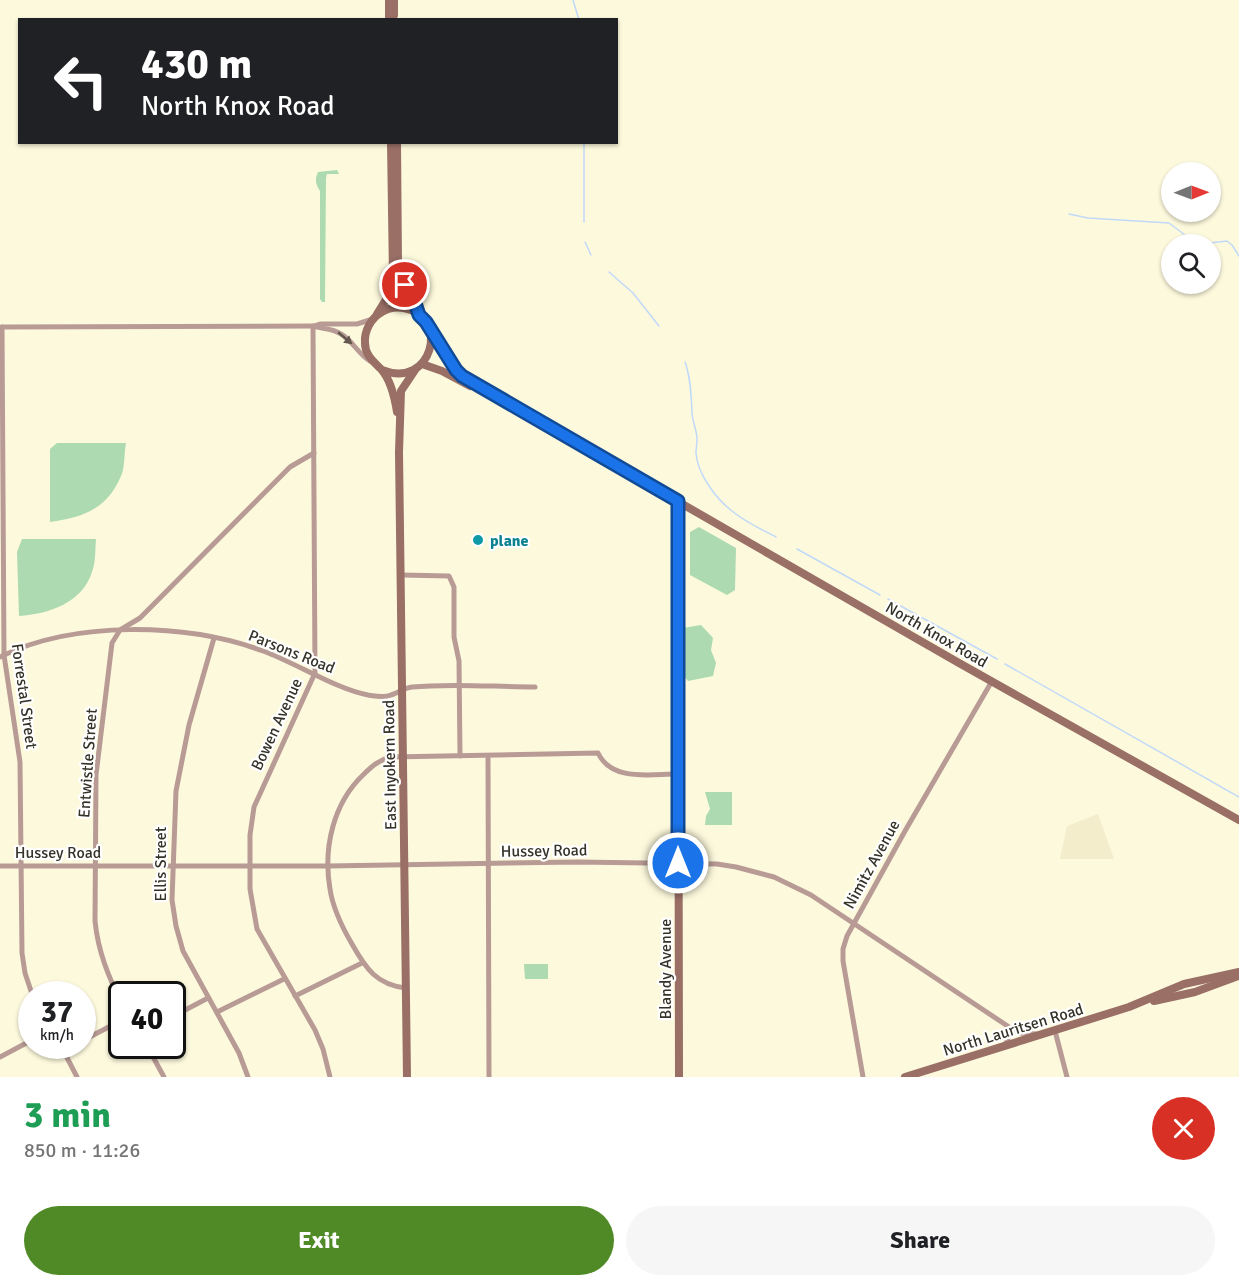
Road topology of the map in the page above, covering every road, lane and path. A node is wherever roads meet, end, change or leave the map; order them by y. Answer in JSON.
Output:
{"nodes":[{"id":1,"x":389,"y":0,"type":"edge"},
{"id":2,"x":394,"y":0,"type":"edge"},
{"id":3,"x":389,"y":18,"type":"edge"},
{"id":4,"x":394,"y":18,"type":"edge"},
{"id":5,"x":392,"y":144,"type":"edge"},
{"id":6,"x":397,"y":144,"type":"edge"},
{"id":7,"x":419,"y":315,"type":"junction"},
{"id":8,"x":375,"y":317,"type":"junction"},
{"id":9,"x":313,"y":326,"type":"junction"},
{"id":10,"x":1,"y":327,"type":"edge"},
{"id":11,"x":430,"y":331,"type":"junction"},
{"id":12,"x":372,"y":361,"type":"junction"},
{"id":13,"x":422,"y":364,"type":"junction"},
{"id":14,"x":382,"y":370,"type":"junction"},
{"id":15,"x":415,"y":370,"type":"junction"},
{"id":16,"x":1,"y":444,"type":"edge"},
{"id":17,"x":399,"y":452,"type":"junction"},
{"id":18,"x":314,"y":453,"type":"junction"},
{"id":19,"x":623,"y":470,"type":"junction"},
{"id":20,"x":678,"y":501,"type":"junction"},
{"id":21,"x":401,"y":574,"type":"junction"},
{"id":22,"x":1,"y":600,"type":"edge"},
{"id":23,"x":120,"y":630,"type":"junction"},
{"id":24,"x":213,"y":638,"type":"junction"},
{"id":25,"x":2,"y":656,"type":"edge"},
{"id":26,"x":315,"y":673,"type":"junction"},
{"id":27,"x":992,"y":681,"type":"junction"},
{"id":28,"x":460,"y":687,"type":"junction"},
{"id":29,"x":535,"y":687,"type":"dead end"},
{"id":30,"x":402,"y":690,"type":"junction"},
{"id":31,"x":460,"y":756,"type":"junction"},
{"id":32,"x":488,"y":756,"type":"junction"},
{"id":33,"x":403,"y":757,"type":"junction"},
{"id":34,"x":677,"y":774,"type":"junction"},
{"id":35,"x":1239,"y":820,"type":"edge"},
{"id":36,"x":678,"y":863,"type":"junction"},
{"id":37,"x":405,"y":864,"type":"junction"},
{"id":38,"x":489,"y":864,"type":"junction"},
{"id":39,"x":95,"y":865,"type":"junction"},
{"id":40,"x":174,"y":865,"type":"junction"},
{"id":41,"x":250,"y":865,"type":"junction"},
{"id":42,"x":0,"y":866,"type":"edge"},
{"id":43,"x":21,"y":866,"type":"junction"},
{"id":44,"x":328,"y":866,"type":"junction"},
{"id":45,"x":853,"y":924,"type":"junction"},
{"id":46,"x":847,"y":936,"type":"junction"},
{"id":47,"x":872,"y":937,"type":"junction"},
{"id":48,"x":362,"y":963,"type":"junction"},
{"id":49,"x":1239,"y":974,"type":"edge"},
{"id":50,"x":284,"y":979,"type":"junction"},
{"id":51,"x":28,"y":981,"type":"edge"},
{"id":52,"x":111,"y":981,"type":"edge"},
{"id":53,"x":406,"y":988,"type":"junction"},
{"id":54,"x":295,"y":996,"type":"junction"},
{"id":55,"x":208,"y":998,"type":"junction"},
{"id":56,"x":186,"y":1010,"type":"edge"},
{"id":57,"x":217,"y":1012,"type":"junction"},
{"id":58,"x":1006,"y":1026,"type":"junction"},
{"id":59,"x":1055,"y":1030,"type":"junction"},
{"id":60,"x":1041,"y":1034,"type":"junction"},
{"id":61,"x":1003,"y":1046,"type":"junction"},
{"id":62,"x":18,"y":1047,"type":"edge"},
{"id":63,"x":0,"y":1057,"type":"edge"},
{"id":64,"x":68,"y":1059,"type":"edge"},
{"id":65,"x":154,"y":1059,"type":"edge"},
{"id":66,"x":77,"y":1077,"type":"edge"},
{"id":67,"x":164,"y":1077,"type":"edge"},
{"id":68,"x":249,"y":1077,"type":"edge"},
{"id":69,"x":330,"y":1077,"type":"edge"},
{"id":70,"x":407,"y":1077,"type":"edge"},
{"id":71,"x":489,"y":1077,"type":"edge"},
{"id":72,"x":679,"y":1077,"type":"edge"},
{"id":73,"x":863,"y":1077,"type":"edge"},
{"id":74,"x":905,"y":1077,"type":"edge"},
{"id":75,"x":1067,"y":1077,"type":"edge"}],
"edges":[{"from":1,"to":3,"type":"street"},
{"from":2,"to":4,"type":"street"},
{"from":5,"to":8,"type":"street"},
{"from":6,"to":7,"type":"street"},
{"from":7,"to":8,"type":"street"},
{"from":7,"to":11,"type":"street"},
{"from":8,"to":9,"type":"street"},
{"from":8,"to":12,"type":"street"},
{"from":9,"to":10,"type":"street"},
{"from":9,"to":12,"type":"street","one_way":true},
{"from":9,"to":18,"type":"street","name":"Bowen Avenue"},
{"from":10,"to":16,"type":"street","name":"Forrestal Street"},
{"from":11,"to":13,"type":"street"},
{"from":11,"to":19,"type":"street","name":"North Knox Road"},
{"from":12,"to":14,"type":"street"},
{"from":13,"to":15,"type":"street"},
{"from":13,"to":19,"type":"street","name":"North Knox Road"},
{"from":14,"to":15,"type":"street"},
{"from":14,"to":17,"type":"street","name":"East Inyokern Road"},
{"from":15,"to":17,"type":"street","name":"East Inyokern Road"},
{"from":16,"to":22,"type":"street","name":"Forrestal Street"},
{"from":17,"to":21,"type":"street","name":"East Inyokern Road"},
{"from":18,"to":23,"type":"street"},
{"from":18,"to":26,"type":"street","name":"Bowen Avenue"},
{"from":19,"to":20,"type":"street","name":"North Knox Road"},
{"from":20,"to":27,"type":"street","name":"North Knox Road"},
{"from":20,"to":34,"type":"street","name":"Blandy Avenue"},
{"from":21,"to":28,"type":"street"},
{"from":21,"to":30,"type":"street","name":"East Inyokern Road"},
{"from":22,"to":25,"type":"street","name":"Forrestal Street"},
{"from":23,"to":24,"type":"street","name":"Parsons Road"},
{"from":23,"to":25,"type":"street","name":"Parsons Road"},
{"from":23,"to":39,"type":"street","name":"Entwistle Street"},
{"from":24,"to":26,"type":"street","name":"Parsons Road"},
{"from":24,"to":40,"type":"street","name":"Ellis Street"},
{"from":25,"to":43,"type":"street","name":"Forrestal Street"},
{"from":26,"to":30,"type":"street","name":"Parsons Road"},
{"from":26,"to":41,"type":"street","name":"Bowen Avenue"},
{"from":27,"to":35,"type":"street","name":"North Knox Road"},
{"from":27,"to":45,"type":"street","name":"Nimitz Avenue"},
{"from":28,"to":29,"type":"street","name":"Parsons Road"},
{"from":28,"to":30,"type":"street","name":"Parsons Road"},
{"from":28,"to":31,"type":"street"},
{"from":30,"to":33,"type":"street","name":"East Inyokern Road"},
{"from":31,"to":32,"type":"street"},
{"from":31,"to":33,"type":"street"},
{"from":32,"to":34,"type":"street"},
{"from":32,"to":38,"type":"street"},
{"from":33,"to":37,"type":"street","name":"East Inyokern Road"},
{"from":33,"to":44,"type":"street"},
{"from":34,"to":36,"type":"street","name":"Blandy Avenue"},
{"from":36,"to":38,"type":"street","name":"Hussey Road"},
{"from":36,"to":45,"type":"street","name":"Hussey Road"},
{"from":36,"to":72,"type":"street","name":"Blandy Avenue"},
{"from":37,"to":38,"type":"street","name":"Hussey Road"},
{"from":37,"to":44,"type":"street","name":"Hussey Road"},
{"from":37,"to":53,"type":"street","name":"East Inyokern Road"},
{"from":38,"to":71,"type":"street"},
{"from":39,"to":40,"type":"street","name":"Hussey Road"},
{"from":39,"to":43,"type":"street","name":"Hussey Road"},
{"from":39,"to":52,"type":"street","name":"Entwistle Street"},
{"from":40,"to":41,"type":"street","name":"Hussey Road"},
{"from":40,"to":55,"type":"street","name":"Ellis Street"},
{"from":41,"to":44,"type":"street","name":"Hussey Road"},
{"from":41,"to":50,"type":"street","name":"Bowen Avenue"},
{"from":42,"to":43,"type":"street","name":"Hussey Road"},
{"from":43,"to":51,"type":"street","name":"Forrestal Street"},
{"from":44,"to":48,"type":"street"},
{"from":45,"to":46,"type":"street","name":"Nimitz Avenue"},
{"from":45,"to":47,"type":"street","name":"Hussey Road"},
{"from":46,"to":47,"type":"street"},
{"from":46,"to":73,"type":"street","name":"Nimitz Avenue"},
{"from":47,"to":58,"type":"street","name":"Hussey Road"},
{"from":48,"to":53,"type":"street"},
{"from":48,"to":54,"type":"street"},
{"from":49,"to":59,"type":"street","name":"North Lauritsen Road"},
{"from":50,"to":54,"type":"street","name":"Bowen Avenue"},
{"from":50,"to":57,"type":"street"},
{"from":53,"to":70,"type":"street","name":"East Inyokern Road"},
{"from":54,"to":69,"type":"street","name":"Bowen Avenue"},
{"from":55,"to":56,"type":"street"},
{"from":55,"to":57,"type":"street","name":"Ellis Street"},
{"from":57,"to":68,"type":"street","name":"Ellis Street"},
{"from":58,"to":60,"type":"street","name":"Hussey Road"},
{"from":58,"to":61,"type":"street"},
{"from":59,"to":60,"type":"street","name":"North Lauritsen Road"},
{"from":59,"to":75,"type":"street"},
{"from":60,"to":61,"type":"street","name":"North Lauritsen Road"},
{"from":61,"to":74,"type":"street","name":"North Lauritsen Road"},
{"from":62,"to":63,"type":"street"},
{"from":64,"to":66,"type":"street"},
{"from":65,"to":67,"type":"street"}]}
